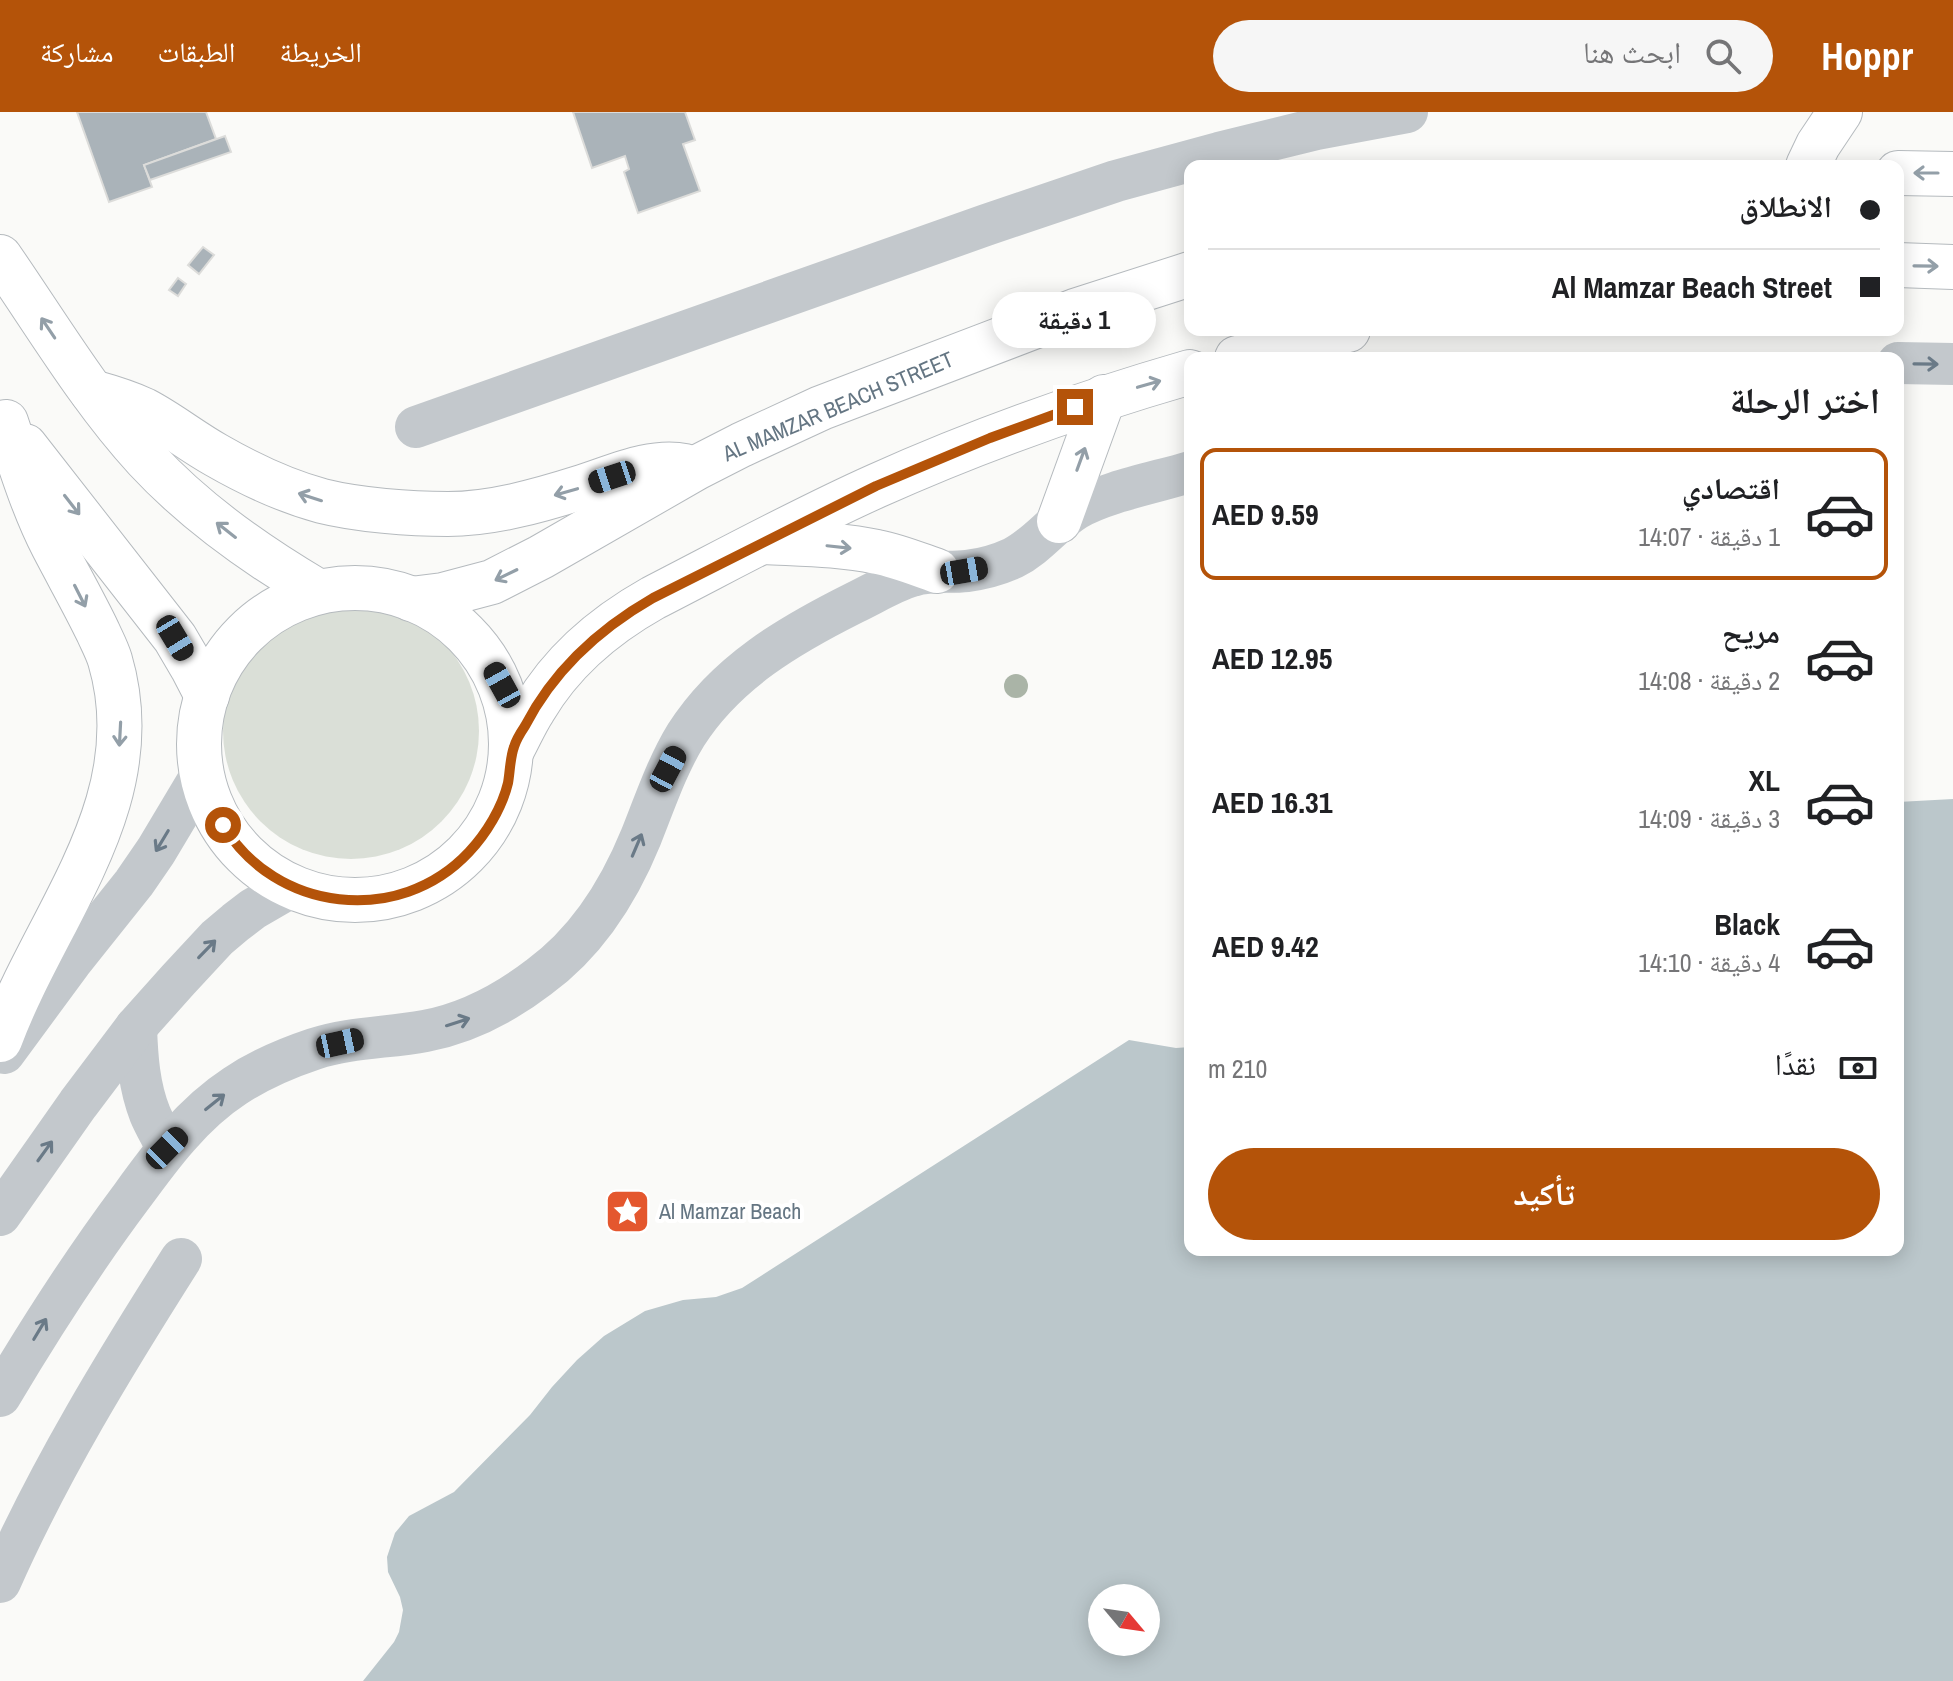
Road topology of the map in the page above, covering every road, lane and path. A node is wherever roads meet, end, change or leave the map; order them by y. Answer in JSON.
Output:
{"nodes":[{"id":1,"x":1407,"y":112,"type":"edge"},
{"id":2,"x":1836,"y":113,"type":"edge"},
{"id":3,"x":1193,"y":160,"type":"edge"},
{"id":4,"x":1811,"y":160,"type":"edge"},
{"id":5,"x":1184,"y":163,"type":"edge"},
{"id":6,"x":1904,"y":173,"type":"edge"},
{"id":7,"x":1953,"y":174,"type":"edge"},
{"id":8,"x":0,"y":257,"type":"edge"},
{"id":9,"x":1904,"y":265,"type":"edge"},
{"id":10,"x":1953,"y":267,"type":"edge"},
{"id":11,"x":1184,"y":276,"type":"edge"},
{"id":12,"x":1324,"y":336,"type":"edge"},
{"id":13,"x":1261,"y":352,"type":"edge"},
{"id":14,"x":1904,"y":363,"type":"edge"},
{"id":15,"x":1953,"y":364,"type":"edge"},
{"id":16,"x":1184,"y":374,"type":"edge"},
{"id":17,"x":92,"y":392,"type":"junction"},
{"id":18,"x":1104,"y":397,"type":"junction"},
{"id":19,"x":3,"y":418,"type":"edge"},
{"id":20,"x":416,"y":427,"type":"dead end"},
{"id":21,"x":696,"y":468,"type":"junction"},
{"id":22,"x":1184,"y":474,"type":"edge"},
{"id":23,"x":1059,"y":521,"type":"junction"},
{"id":24,"x":761,"y":542,"type":"junction"},
{"id":25,"x":937,"y":571,"type":"junction"},
{"id":26,"x":314,"y":589,"type":"junction"},
{"id":27,"x":411,"y":599,"type":"junction"},
{"id":28,"x":207,"y":696,"type":"junction"},
{"id":29,"x":513,"y":748,"type":"junction"},
{"id":30,"x":202,"y":774,"type":"junction"},
{"id":31,"x":291,"y":887,"type":"junction"},
{"id":32,"x":136,"y":1027,"type":"junction"},
{"id":33,"x":0,"y":1040,"type":"edge"},
{"id":34,"x":0,"y":1059,"type":"edge"},
{"id":35,"x":167,"y":1148,"type":"junction"},
{"id":36,"x":0,"y":1215,"type":"edge"},
{"id":37,"x":181,"y":1259,"type":"dead end"},
{"id":38,"x":0,"y":1396,"type":"edge"},
{"id":39,"x":0,"y":1582,"type":"edge"}],
"edges":[{"from":1,"to":3,"type":"street"},
{"from":2,"to":4,"type":"main road"},
{"from":5,"to":20,"type":"street"},
{"from":7,"to":6,"type":"main road","one_way":true},
{"from":17,"to":8,"type":"main road","one_way":true},
{"from":9,"to":10,"type":"main road","one_way":true},
{"from":11,"to":21,"type":"main road","name":"AL MAMZAR BEACH STREET"},
{"from":12,"to":13,"type":"main road"},
{"from":14,"to":15,"type":"street","one_way":true},
{"from":18,"to":16,"type":"main road","one_way":true},
{"from":21,"to":17,"type":"main road","one_way":true},
{"from":26,"to":17,"type":"main road","one_way":true},
{"from":23,"to":18,"type":"main road","one_way":true},
{"from":18,"to":24,"type":"main road"},
{"from":19,"to":28,"type":"main road","one_way":true},
{"from":19,"to":33,"type":"main road","one_way":true},
{"from":21,"to":27,"type":"main road","name":"AL MAMZAR BEACH STREET","one_way":true},
{"from":22,"to":23,"type":"street"},
{"from":23,"to":25,"type":"street"},
{"from":24,"to":25,"type":"main road","one_way":true},
{"from":24,"to":29,"type":"main road"},
{"from":35,"to":25,"type":"street","one_way":true},
{"from":26,"to":27,"type":"main road"},
{"from":26,"to":28,"type":"main road"},
{"from":27,"to":29,"type":"main road"},
{"from":28,"to":30,"type":"main road"},
{"from":29,"to":31,"type":"main road"},
{"from":30,"to":31,"type":"main road"},
{"from":30,"to":34,"type":"street","one_way":true},
{"from":32,"to":31,"type":"street","one_way":true},
{"from":32,"to":35,"type":"street"},
{"from":36,"to":32,"type":"street","one_way":true},
{"from":38,"to":35,"type":"street","one_way":true},
{"from":37,"to":39,"type":"street"}]}
